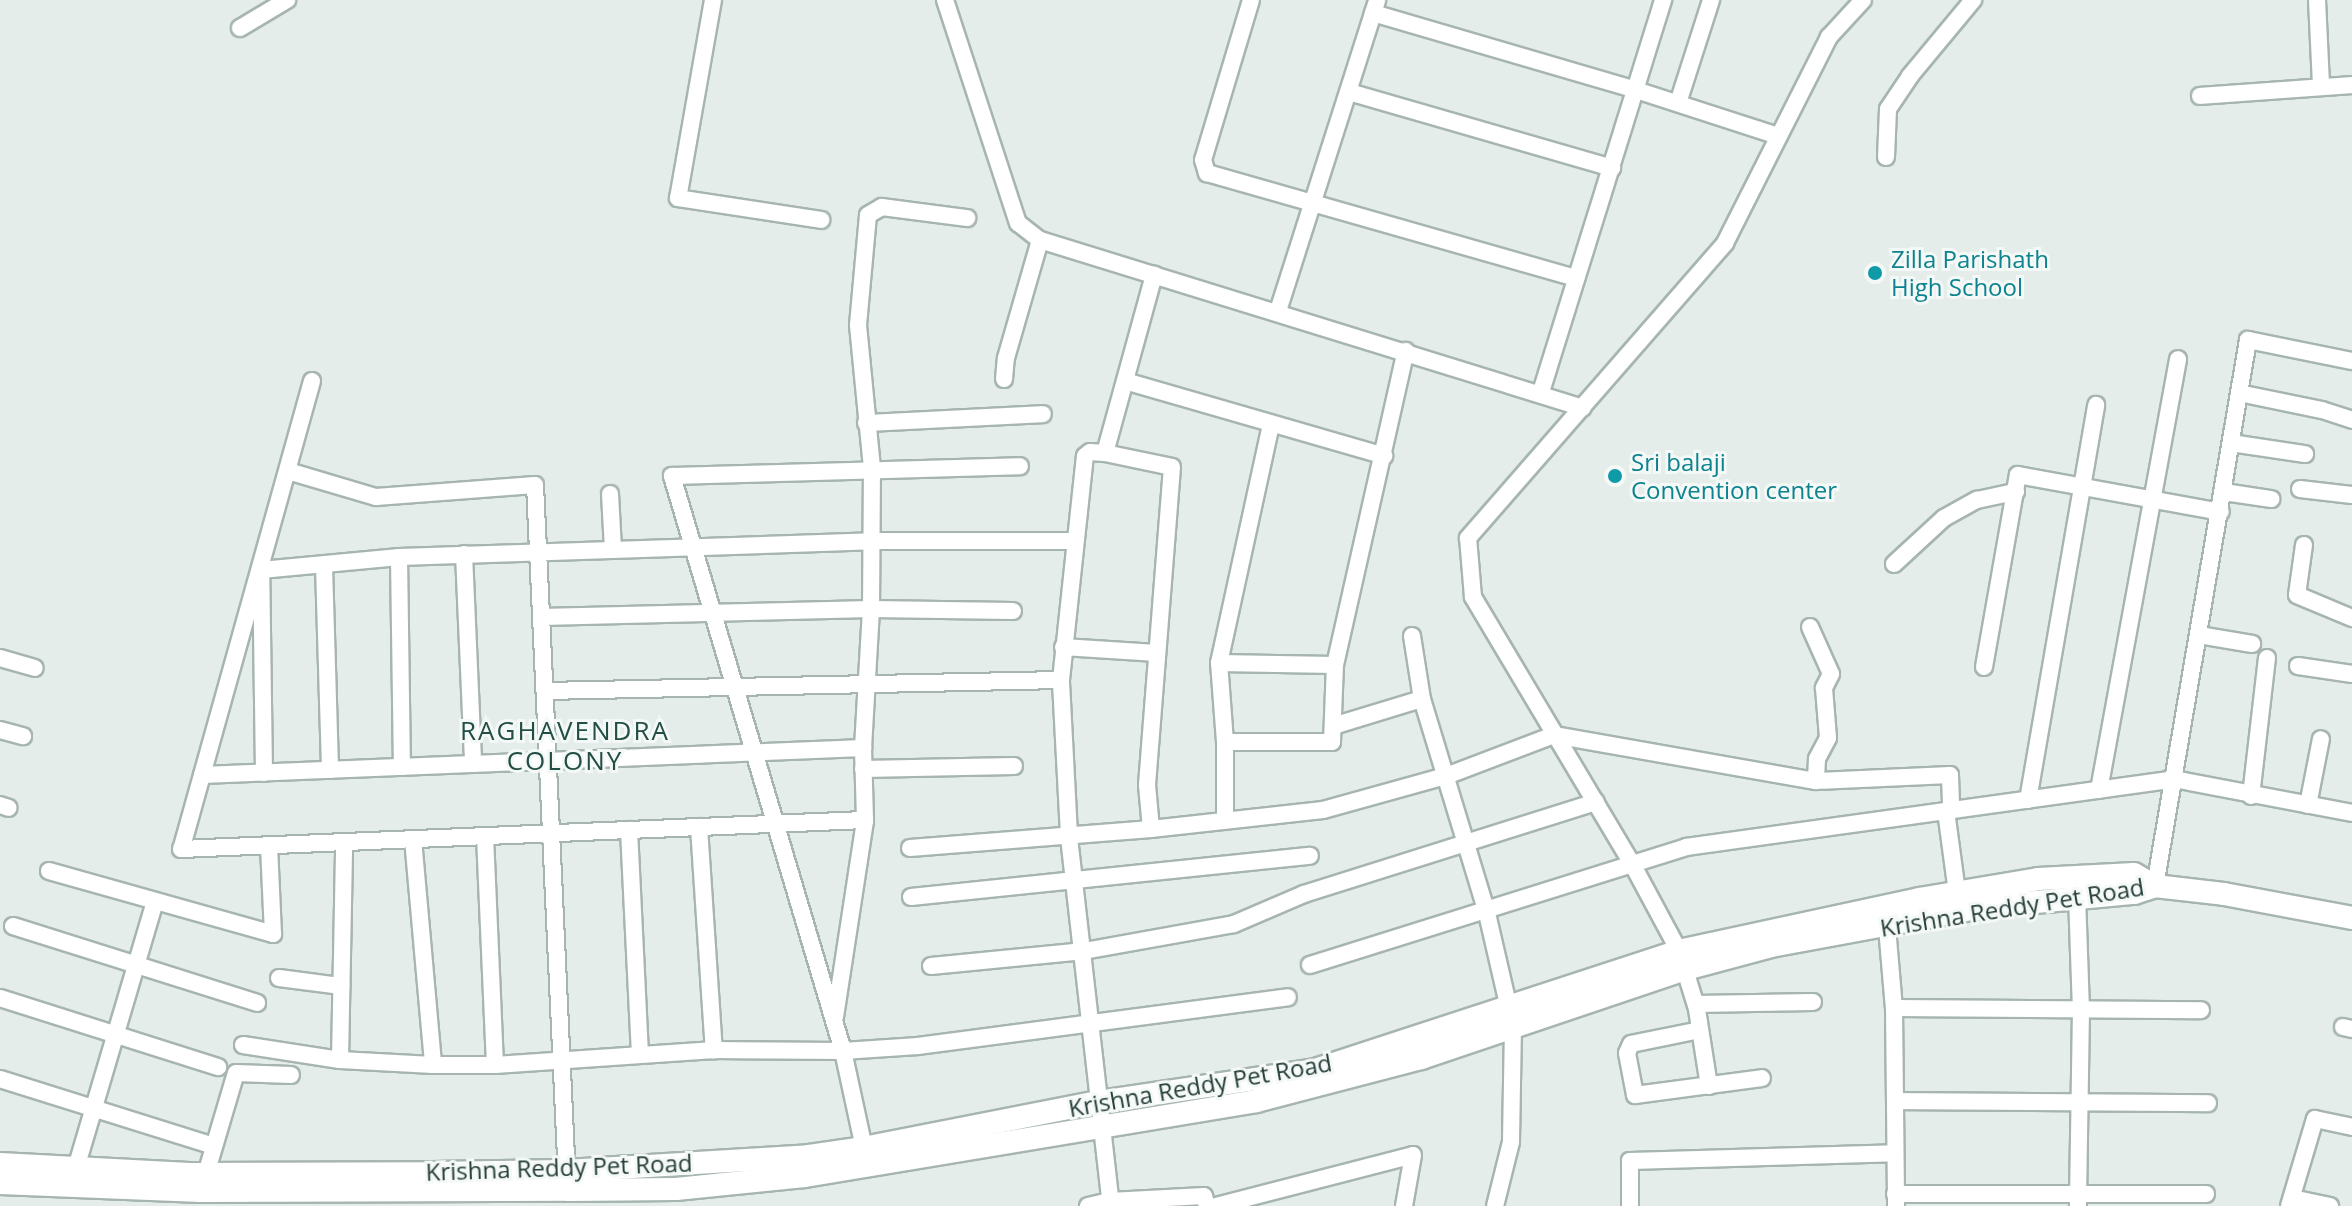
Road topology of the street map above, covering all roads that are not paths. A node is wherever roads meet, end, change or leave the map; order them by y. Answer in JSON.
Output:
{"nodes":[{"id":1,"x":287,"y":0,"type":"edge"},
{"id":2,"x":713,"y":0,"type":"edge"},
{"id":3,"x":945,"y":0,"type":"edge"},
{"id":4,"x":1251,"y":0,"type":"edge"},
{"id":5,"x":1663,"y":0,"type":"edge"},
{"id":6,"x":1711,"y":0,"type":"edge"},
{"id":7,"x":1863,"y":0,"type":"edge"},
{"id":8,"x":1973,"y":0,"type":"edge"},
{"id":9,"x":2317,"y":0,"type":"edge"},
{"id":10,"x":1375,"y":6,"type":"edge"},
{"id":11,"x":240,"y":28,"type":"dead end"},
{"id":12,"x":2352,"y":85,"type":"edge"},
{"id":13,"x":2321,"y":86,"type":"junction"},
{"id":14,"x":1636,"y":90,"type":"junction"},
{"id":15,"x":1349,"y":92,"type":"junction"},
{"id":16,"x":2200,"y":96,"type":"dead end"},
{"id":17,"x":1678,"y":103,"type":"junction"},
{"id":18,"x":1778,"y":136,"type":"junction"},
{"id":19,"x":1886,"y":157,"type":"dead end"},
{"id":20,"x":1612,"y":168,"type":"junction"},
{"id":21,"x":1313,"y":203,"type":"junction"},
{"id":22,"x":967,"y":218,"type":"dead end"},
{"id":23,"x":821,"y":220,"type":"dead end"},
{"id":24,"x":1040,"y":240,"type":"junction"},
{"id":25,"x":1154,"y":275,"type":"junction"},
{"id":26,"x":1576,"y":278,"type":"junction"},
{"id":27,"x":1278,"y":311,"type":"junction"},
{"id":28,"x":1406,"y":351,"type":"junction"},
{"id":29,"x":2178,"y":359,"type":"dead end"},
{"id":30,"x":2352,"y":361,"type":"edge"},
{"id":31,"x":1004,"y":379,"type":"dead end"},
{"id":32,"x":312,"y":381,"type":"dead end"},
{"id":33,"x":1125,"y":381,"type":"junction"},
{"id":34,"x":1541,"y":392,"type":"junction"},
{"id":35,"x":2239,"y":393,"type":"junction"},
{"id":36,"x":2096,"y":405,"type":"dead end"},
{"id":37,"x":1583,"y":408,"type":"junction"},
{"id":38,"x":1043,"y":414,"type":"dead end"},
{"id":39,"x":2352,"y":420,"type":"edge"},
{"id":40,"x":866,"y":423,"type":"junction"},
{"id":41,"x":1271,"y":424,"type":"junction"},
{"id":42,"x":2231,"y":443,"type":"junction"},
{"id":43,"x":1105,"y":453,"type":"junction"},
{"id":44,"x":2305,"y":454,"type":"dead end"},
{"id":45,"x":1384,"y":456,"type":"junction"},
{"id":46,"x":1020,"y":466,"type":"dead end"},
{"id":47,"x":872,"y":468,"type":"junction"},
{"id":48,"x":288,"y":471,"type":"junction"},
{"id":49,"x":2081,"y":487,"type":"junction"},
{"id":50,"x":2300,"y":489,"type":"dead end"},
{"id":51,"x":2016,"y":492,"type":"junction"},
{"id":52,"x":2224,"y":492,"type":"junction"},
{"id":53,"x":610,"y":494,"type":"dead end"},
{"id":54,"x":2352,"y":495,"type":"edge"},
{"id":55,"x":2152,"y":499,"type":"junction"},
{"id":56,"x":2271,"y":499,"type":"dead end"},
{"id":57,"x":2221,"y":512,"type":"junction"},
{"id":58,"x":872,"y":541,"type":"junction"},
{"id":59,"x":1074,"y":541,"type":"junction"},
{"id":60,"x":2304,"y":545,"type":"dead end"},
{"id":61,"x":691,"y":548,"type":"junction"},
{"id":62,"x":613,"y":550,"type":"junction"},
{"id":63,"x":538,"y":552,"type":"junction"},
{"id":64,"x":464,"y":554,"type":"junction"},
{"id":65,"x":399,"y":557,"type":"junction"},
{"id":66,"x":1894,"y":564,"type":"dead end"},
{"id":67,"x":324,"y":566,"type":"junction"},
{"id":68,"x":261,"y":570,"type":"junction"},
{"id":69,"x":871,"y":609,"type":"junction"},
{"id":70,"x":1013,"y":611,"type":"dead end"},
{"id":71,"x":711,"y":613,"type":"junction"},
{"id":72,"x":541,"y":617,"type":"junction"},
{"id":73,"x":2352,"y":618,"type":"edge"},
{"id":74,"x":1810,"y":627,"type":"dead end"},
{"id":75,"x":2199,"y":635,"type":"junction"},
{"id":76,"x":1412,"y":636,"type":"dead end"},
{"id":77,"x":2252,"y":644,"type":"dead end"},
{"id":78,"x":1063,"y":647,"type":"junction"},
{"id":79,"x":1157,"y":653,"type":"junction"},
{"id":80,"x":0,"y":658,"type":"edge"},
{"id":81,"x":2267,"y":658,"type":"dead end"},
{"id":82,"x":1219,"y":663,"type":"junction"},
{"id":83,"x":1335,"y":665,"type":"junction"},
{"id":84,"x":2298,"y":666,"type":"dead end"},
{"id":85,"x":1984,"y":667,"type":"dead end"},
{"id":86,"x":35,"y":668,"type":"dead end"},
{"id":87,"x":2352,"y":674,"type":"edge"},
{"id":88,"x":1061,"y":680,"type":"junction"},
{"id":89,"x":867,"y":681,"type":"junction"},
{"id":90,"x":732,"y":685,"type":"junction"},
{"id":91,"x":545,"y":691,"type":"junction"},
{"id":92,"x":1422,"y":699,"type":"junction"},
{"id":93,"x":1333,"y":726,"type":"junction"},
{"id":94,"x":0,"y":730,"type":"edge"},
{"id":95,"x":1554,"y":735,"type":"junction"},
{"id":96,"x":23,"y":736,"type":"dead end"},
{"id":97,"x":2321,"y":739,"type":"dead end"},
{"id":98,"x":1225,"y":742,"type":"junction"},
{"id":99,"x":863,"y":748,"type":"junction"},
{"id":100,"x":753,"y":753,"type":"junction"},
{"id":101,"x":548,"y":761,"type":"junction"},
{"id":102,"x":473,"y":764,"type":"junction"},
{"id":103,"x":1014,"y":766,"type":"dead end"},
{"id":104,"x":402,"y":767,"type":"junction"},
{"id":105,"x":863,"y":769,"type":"junction"},
{"id":106,"x":330,"y":770,"type":"junction"},
{"id":107,"x":264,"y":773,"type":"junction"},
{"id":108,"x":202,"y":775,"type":"junction"},
{"id":109,"x":1446,"y":776,"type":"junction"},
{"id":110,"x":2174,"y":779,"type":"junction"},
{"id":111,"x":1816,"y":781,"type":"junction"},
{"id":112,"x":2099,"y":790,"type":"junction"},
{"id":113,"x":2251,"y":796,"type":"junction"},
{"id":114,"x":2028,"y":800,"type":"junction"},
{"id":115,"x":1596,"y":802,"type":"junction"},
{"id":116,"x":2308,"y":805,"type":"junction"},
{"id":117,"x":1949,"y":811,"type":"junction"},
{"id":118,"x":2352,"y":813,"type":"edge"},
{"id":119,"x":865,"y":820,"type":"junction"},
{"id":120,"x":1225,"y":820,"type":"junction"},
{"id":121,"x":774,"y":824,"type":"junction"},
{"id":122,"x":699,"y":827,"type":"junction"},
{"id":123,"x":1151,"y":829,"type":"junction"},
{"id":124,"x":629,"y":830,"type":"junction"},
{"id":125,"x":551,"y":833,"type":"junction"},
{"id":126,"x":1069,"y":835,"type":"junction"},
{"id":127,"x":485,"y":836,"type":"junction"},
{"id":128,"x":413,"y":839,"type":"junction"},
{"id":129,"x":344,"y":842,"type":"junction"},
{"id":130,"x":1467,"y":843,"type":"junction"},
{"id":131,"x":269,"y":845,"type":"junction"},
{"id":132,"x":910,"y":848,"type":"dead end"},
{"id":133,"x":1310,"y":856,"type":"dead end"},
{"id":134,"x":1631,"y":862,"type":"junction"},
{"id":135,"x":49,"y":871,"type":"dead end"},
{"id":136,"x":1075,"y":882,"type":"junction"},
{"id":137,"x":2155,"y":886,"type":"junction"},
{"id":138,"x":1957,"y":892,"type":"junction"},
{"id":139,"x":2077,"y":896,"type":"junction"},
{"id":140,"x":911,"y":897,"type":"dead end"},
{"id":141,"x":155,"y":902,"type":"junction"},
{"id":142,"x":1486,"y":909,"type":"junction"},
{"id":143,"x":2352,"y":918,"type":"edge"},
{"id":144,"x":13,"y":926,"type":"dead end"},
{"id":145,"x":1887,"y":927,"type":"junction"},
{"id":146,"x":1084,"y":951,"type":"junction"},
{"id":147,"x":1682,"y":960,"type":"junction"},
{"id":148,"x":138,"y":965,"type":"junction"},
{"id":149,"x":1310,"y":965,"type":"dead end"},
{"id":150,"x":931,"y":966,"type":"dead end"},
{"id":151,"x":279,"y":978,"type":"dead end"},
{"id":152,"x":341,"y":986,"type":"junction"},
{"id":153,"x":1288,"y":997,"type":"dead end"},
{"id":154,"x":0,"y":998,"type":"edge"},
{"id":155,"x":1813,"y":1002,"type":"dead end"},
{"id":156,"x":257,"y":1003,"type":"dead end"},
{"id":157,"x":1696,"y":1004,"type":"junction"},
{"id":158,"x":1894,"y":1008,"type":"junction"},
{"id":159,"x":2081,"y":1009,"type":"junction"},
{"id":160,"x":2201,"y":1010,"type":"dead end"},
{"id":161,"x":1511,"y":1016,"type":"junction"},
{"id":162,"x":1091,"y":1021,"type":"junction"},
{"id":163,"x":834,"y":1023,"type":"junction"},
{"id":164,"x":1700,"y":1030,"type":"junction"},
{"id":165,"x":118,"y":1035,"type":"junction"},
{"id":166,"x":243,"y":1045,"type":"dead end"},
{"id":167,"x":714,"y":1050,"type":"junction"},
{"id":168,"x":843,"y":1051,"type":"junction"},
{"id":169,"x":640,"y":1053,"type":"junction"},
{"id":170,"x":340,"y":1060,"type":"junction"},
{"id":171,"x":561,"y":1060,"type":"junction"},
{"id":172,"x":433,"y":1065,"type":"junction"},
{"id":173,"x":495,"y":1065,"type":"junction"},
{"id":174,"x":218,"y":1067,"type":"dead end"},
{"id":175,"x":291,"y":1075,"type":"dead end"},
{"id":176,"x":1762,"y":1078,"type":"dead end"},
{"id":177,"x":0,"y":1079,"type":"edge"},
{"id":178,"x":1709,"y":1086,"type":"junction"},
{"id":179,"x":1895,"y":1101,"type":"junction"},
{"id":180,"x":2080,"y":1102,"type":"junction"},
{"id":181,"x":2208,"y":1103,"type":"dead end"},
{"id":182,"x":96,"y":1108,"type":"junction"},
{"id":183,"x":1100,"y":1113,"type":"junction"},
{"id":184,"x":2352,"y":1127,"type":"edge"},
{"id":185,"x":207,"y":1144,"type":"dead end"},
{"id":186,"x":864,"y":1148,"type":"junction"},
{"id":187,"x":1895,"y":1153,"type":"junction"},
{"id":188,"x":0,"y":1164,"type":"edge"},
{"id":189,"x":76,"y":1168,"type":"junction"},
{"id":190,"x":206,"y":1174,"type":"junction"},
{"id":191,"x":567,"y":1181,"type":"junction"},
{"id":192,"x":0,"y":1183,"type":"edge"},
{"id":193,"x":2206,"y":1194,"type":"dead end"},
{"id":194,"x":678,"y":1197,"type":"edge"},
{"id":195,"x":1896,"y":1200,"type":"edge"},
{"id":196,"x":1988,"y":1200,"type":"edge"},
{"id":197,"x":2078,"y":1200,"type":"edge"},
{"id":198,"x":2148,"y":1200,"type":"edge"},
{"id":199,"x":2290,"y":1202,"type":"edge"},
{"id":200,"x":1198,"y":1203,"type":"edge"},
{"id":201,"x":1110,"y":1204,"type":"edge"},
{"id":202,"x":1088,"y":1206,"type":"edge"},
{"id":203,"x":1216,"y":1206,"type":"edge"},
{"id":204,"x":1404,"y":1206,"type":"edge"},
{"id":205,"x":1495,"y":1206,"type":"edge"},
{"id":206,"x":1630,"y":1206,"type":"edge"},
{"id":207,"x":2330,"y":1206,"type":"edge"}],
"edges":[{"from":1,"to":11,"type":"street"},
{"from":2,"to":23,"type":"street"},
{"from":3,"to":24,"type":"street"},
{"from":4,"to":21,"type":"street"},
{"from":5,"to":14,"type":"street"},
{"from":6,"to":17,"type":"street"},
{"from":7,"to":18,"type":"street"},
{"from":8,"to":19,"type":"street"},
{"from":9,"to":13,"type":"street"},
{"from":10,"to":14,"type":"street"},
{"from":10,"to":15,"type":"street"},
{"from":12,"to":13,"type":"street"},
{"from":13,"to":16,"type":"street"},
{"from":14,"to":17,"type":"street"},
{"from":14,"to":20,"type":"street"},
{"from":15,"to":20,"type":"street"},
{"from":15,"to":21,"type":"street"},
{"from":17,"to":18,"type":"street"},
{"from":18,"to":37,"type":"street"},
{"from":20,"to":26,"type":"street"},
{"from":21,"to":26,"type":"street"},
{"from":21,"to":27,"type":"street"},
{"from":22,"to":40,"type":"street"},
{"from":24,"to":25,"type":"street"},
{"from":24,"to":31,"type":"street"},
{"from":25,"to":27,"type":"street"},
{"from":25,"to":33,"type":"street"},
{"from":26,"to":34,"type":"street"},
{"from":27,"to":28,"type":"street"},
{"from":28,"to":34,"type":"street"},
{"from":28,"to":45,"type":"street"},
{"from":29,"to":55,"type":"street"},
{"from":30,"to":35,"type":"street"},
{"from":32,"to":48,"type":"street"},
{"from":33,"to":41,"type":"street"},
{"from":33,"to":43,"type":"street"},
{"from":34,"to":37,"type":"street"},
{"from":35,"to":39,"type":"street"},
{"from":35,"to":42,"type":"street"},
{"from":36,"to":49,"type":"street"},
{"from":37,"to":95,"type":"street"},
{"from":38,"to":40,"type":"street"},
{"from":40,"to":47,"type":"street"},
{"from":41,"to":45,"type":"street"},
{"from":41,"to":82,"type":"street"},
{"from":42,"to":44,"type":"street"},
{"from":42,"to":52,"type":"street"},
{"from":43,"to":59,"type":"street"},
{"from":43,"to":79,"type":"street"},
{"from":45,"to":83,"type":"street"},
{"from":46,"to":47,"type":"street"},
{"from":47,"to":58,"type":"street"},
{"from":47,"to":61,"type":"street"},
{"from":48,"to":63,"type":"street"},
{"from":48,"to":68,"type":"street"},
{"from":49,"to":51,"type":"street"},
{"from":49,"to":55,"type":"street"},
{"from":49,"to":114,"type":"street"},
{"from":50,"to":54,"type":"street"},
{"from":51,"to":66,"type":"street"},
{"from":51,"to":85,"type":"street"},
{"from":52,"to":56,"type":"street"},
{"from":52,"to":57,"type":"street"},
{"from":53,"to":62,"type":"street"},
{"from":55,"to":57,"type":"street"},
{"from":55,"to":112,"type":"street"},
{"from":57,"to":75,"type":"street"},
{"from":58,"to":59,"type":"street"},
{"from":58,"to":61,"type":"street"},
{"from":58,"to":69,"type":"street"},
{"from":59,"to":78,"type":"street"},
{"from":60,"to":73,"type":"street"},
{"from":61,"to":62,"type":"street"},
{"from":61,"to":71,"type":"street"},
{"from":62,"to":63,"type":"street"},
{"from":63,"to":64,"type":"street"},
{"from":63,"to":72,"type":"street"},
{"from":64,"to":65,"type":"street"},
{"from":64,"to":102,"type":"street"},
{"from":65,"to":67,"type":"street"},
{"from":65,"to":104,"type":"street"},
{"from":67,"to":68,"type":"street"},
{"from":67,"to":106,"type":"street"},
{"from":68,"to":107,"type":"street"},
{"from":68,"to":108,"type":"street"},
{"from":69,"to":70,"type":"street"},
{"from":69,"to":71,"type":"street"},
{"from":69,"to":89,"type":"street"},
{"from":71,"to":72,"type":"street"},
{"from":71,"to":90,"type":"street"},
{"from":72,"to":91,"type":"street"},
{"from":74,"to":111,"type":"street"},
{"from":75,"to":77,"type":"street"},
{"from":75,"to":110,"type":"street"},
{"from":76,"to":92,"type":"street"},
{"from":78,"to":79,"type":"street"},
{"from":78,"to":88,"type":"street"},
{"from":79,"to":123,"type":"street"},
{"from":80,"to":86,"type":"street"},
{"from":81,"to":113,"type":"street"},
{"from":82,"to":83,"type":"street"},
{"from":82,"to":98,"type":"street"},
{"from":83,"to":93,"type":"street"},
{"from":84,"to":87,"type":"street"},
{"from":88,"to":89,"type":"street"},
{"from":88,"to":126,"type":"street"},
{"from":89,"to":90,"type":"street"},
{"from":89,"to":99,"type":"street"},
{"from":90,"to":91,"type":"street"},
{"from":90,"to":100,"type":"street"},
{"from":91,"to":101,"type":"street"},
{"from":92,"to":93,"type":"street"},
{"from":92,"to":109,"type":"street"},
{"from":93,"to":98,"type":"street"},
{"from":94,"to":96,"type":"street"},
{"from":95,"to":109,"type":"street"},
{"from":95,"to":111,"type":"street"},
{"from":95,"to":115,"type":"street"},
{"from":97,"to":116,"type":"street"},
{"from":98,"to":120,"type":"street"},
{"from":99,"to":100,"type":"street"},
{"from":99,"to":105,"type":"street"},
{"from":100,"to":101,"type":"street"},
{"from":100,"to":121,"type":"street"},
{"from":101,"to":102,"type":"street"},
{"from":101,"to":125,"type":"street"},
{"from":102,"to":104,"type":"street"},
{"from":103,"to":105,"type":"street"},
{"from":104,"to":106,"type":"street"},
{"from":105,"to":119,"type":"street"},
{"from":106,"to":107,"type":"street"},
{"from":107,"to":108,"type":"street"},
{"from":108,"to":131,"type":"street"},
{"from":109,"to":120,"type":"street"},
{"from":109,"to":130,"type":"street"},
{"from":110,"to":112,"type":"street"},
{"from":110,"to":113,"type":"street"},
{"from":110,"to":137,"type":"street"},
{"from":111,"to":117,"type":"street"},
{"from":112,"to":114,"type":"street"},
{"from":113,"to":116,"type":"street"},
{"from":114,"to":117,"type":"street"},
{"from":115,"to":130,"type":"street"},
{"from":115,"to":134,"type":"street"},
{"from":116,"to":118,"type":"street"},
{"from":117,"to":134,"type":"street"},
{"from":117,"to":138,"type":"street"},
{"from":119,"to":121,"type":"street"},
{"from":119,"to":163,"type":"street"},
{"from":120,"to":123,"type":"street"},
{"from":121,"to":122,"type":"street"},
{"from":121,"to":163,"type":"street"},
{"from":122,"to":124,"type":"street"},
{"from":122,"to":167,"type":"street"},
{"from":123,"to":126,"type":"street"},
{"from":124,"to":125,"type":"street"},
{"from":124,"to":169,"type":"street"},
{"from":125,"to":127,"type":"street"},
{"from":125,"to":171,"type":"street"},
{"from":126,"to":132,"type":"street"},
{"from":126,"to":136,"type":"street"},
{"from":127,"to":128,"type":"street"},
{"from":127,"to":173,"type":"street"},
{"from":128,"to":129,"type":"street"},
{"from":128,"to":172,"type":"street"},
{"from":129,"to":131,"type":"street"},
{"from":129,"to":152,"type":"street"},
{"from":130,"to":142,"type":"street"},
{"from":130,"to":146,"type":"street"},
{"from":131,"to":141,"type":"street"},
{"from":133,"to":136,"type":"street"},
{"from":134,"to":142,"type":"street"},
{"from":134,"to":147,"type":"street"},
{"from":135,"to":141,"type":"street"},
{"from":136,"to":140,"type":"street"},
{"from":136,"to":146,"type":"street"},
{"from":137,"to":138,"type":"main road","name":"Krishna Reddy Pet Road"},
{"from":137,"to":139,"type":"main road","name":"Krishna Reddy Pet Road"},
{"from":137,"to":143,"type":"main road"},
{"from":138,"to":147,"type":"main road","name":"Krishna Reddy Pet Road"},
{"from":139,"to":145,"type":"main road","name":"Krishna Reddy Pet Road"},
{"from":139,"to":159,"type":"street"},
{"from":141,"to":148,"type":"street"},
{"from":142,"to":149,"type":"street"},
{"from":142,"to":161,"type":"street"},
{"from":144,"to":148,"type":"street"},
{"from":145,"to":147,"type":"main road","name":"Krishna Reddy Pet Road"},
{"from":145,"to":158,"type":"street"},
{"from":146,"to":150,"type":"street"},
{"from":146,"to":162,"type":"street"},
{"from":147,"to":157,"type":"street"},
{"from":147,"to":161,"type":"main road","name":"Krishna Reddy Pet Road"},
{"from":148,"to":156,"type":"street"},
{"from":148,"to":165,"type":"street"},
{"from":151,"to":152,"type":"street"},
{"from":152,"to":170,"type":"street"},
{"from":153,"to":162,"type":"street"},
{"from":154,"to":165,"type":"street"},
{"from":155,"to":157,"type":"street"},
{"from":157,"to":164,"type":"street"},
{"from":158,"to":159,"type":"street"},
{"from":158,"to":179,"type":"street"},
{"from":159,"to":160,"type":"street"},
{"from":159,"to":180,"type":"street"},
{"from":161,"to":183,"type":"main road","name":"Krishna Reddy Pet Road"},
{"from":161,"to":205,"type":"street"},
{"from":162,"to":168,"type":"street"},
{"from":162,"to":183,"type":"street"},
{"from":163,"to":168,"type":"street"},
{"from":164,"to":178,"type":"street"},
{"from":164,"to":178,"type":"street"},
{"from":165,"to":174,"type":"street"},
{"from":165,"to":182,"type":"street"},
{"from":166,"to":170,"type":"street"},
{"from":167,"to":168,"type":"street"},
{"from":167,"to":169,"type":"street"},
{"from":168,"to":186,"type":"street"},
{"from":169,"to":171,"type":"street"},
{"from":170,"to":172,"type":"street"},
{"from":171,"to":173,"type":"street"},
{"from":171,"to":191,"type":"street"},
{"from":172,"to":173,"type":"street"},
{"from":175,"to":190,"type":"street"},
{"from":176,"to":178,"type":"street"},
{"from":177,"to":182,"type":"street"},
{"from":179,"to":180,"type":"street"},
{"from":179,"to":187,"type":"street"},
{"from":180,"to":181,"type":"street"},
{"from":180,"to":197,"type":"street"},
{"from":182,"to":185,"type":"street"},
{"from":182,"to":189,"type":"street"},
{"from":183,"to":186,"type":"main road","name":"Krishna Reddy Pet Road"},
{"from":183,"to":194,"type":"main road","name":"Krishna Reddy Pet Road"},
{"from":183,"to":201,"type":"street"},
{"from":184,"to":199,"type":"street"},
{"from":186,"to":191,"type":"main road","name":"Krishna Reddy Pet Road"},
{"from":187,"to":195,"type":"street"},
{"from":187,"to":206,"type":"street"},
{"from":188,"to":189,"type":"main road","name":"Krishna Reddy Pet Road"},
{"from":189,"to":190,"type":"main road","name":"Krishna Reddy Pet Road"},
{"from":190,"to":191,"type":"main road","name":"Krishna Reddy Pet Road"},
{"from":191,"to":192,"type":"main road","name":"Krishna Reddy Pet Road"},
{"from":191,"to":194,"type":"main road","name":"Krishna Reddy Pet Road"},
{"from":193,"to":198,"type":"street"},
{"from":195,"to":196,"type":"street"},
{"from":196,"to":197,"type":"street"},
{"from":197,"to":198,"type":"street"},
{"from":199,"to":207,"type":"street"},
{"from":200,"to":201,"type":"street"},
{"from":201,"to":202,"type":"street"},
{"from":203,"to":204,"type":"street"}]}
